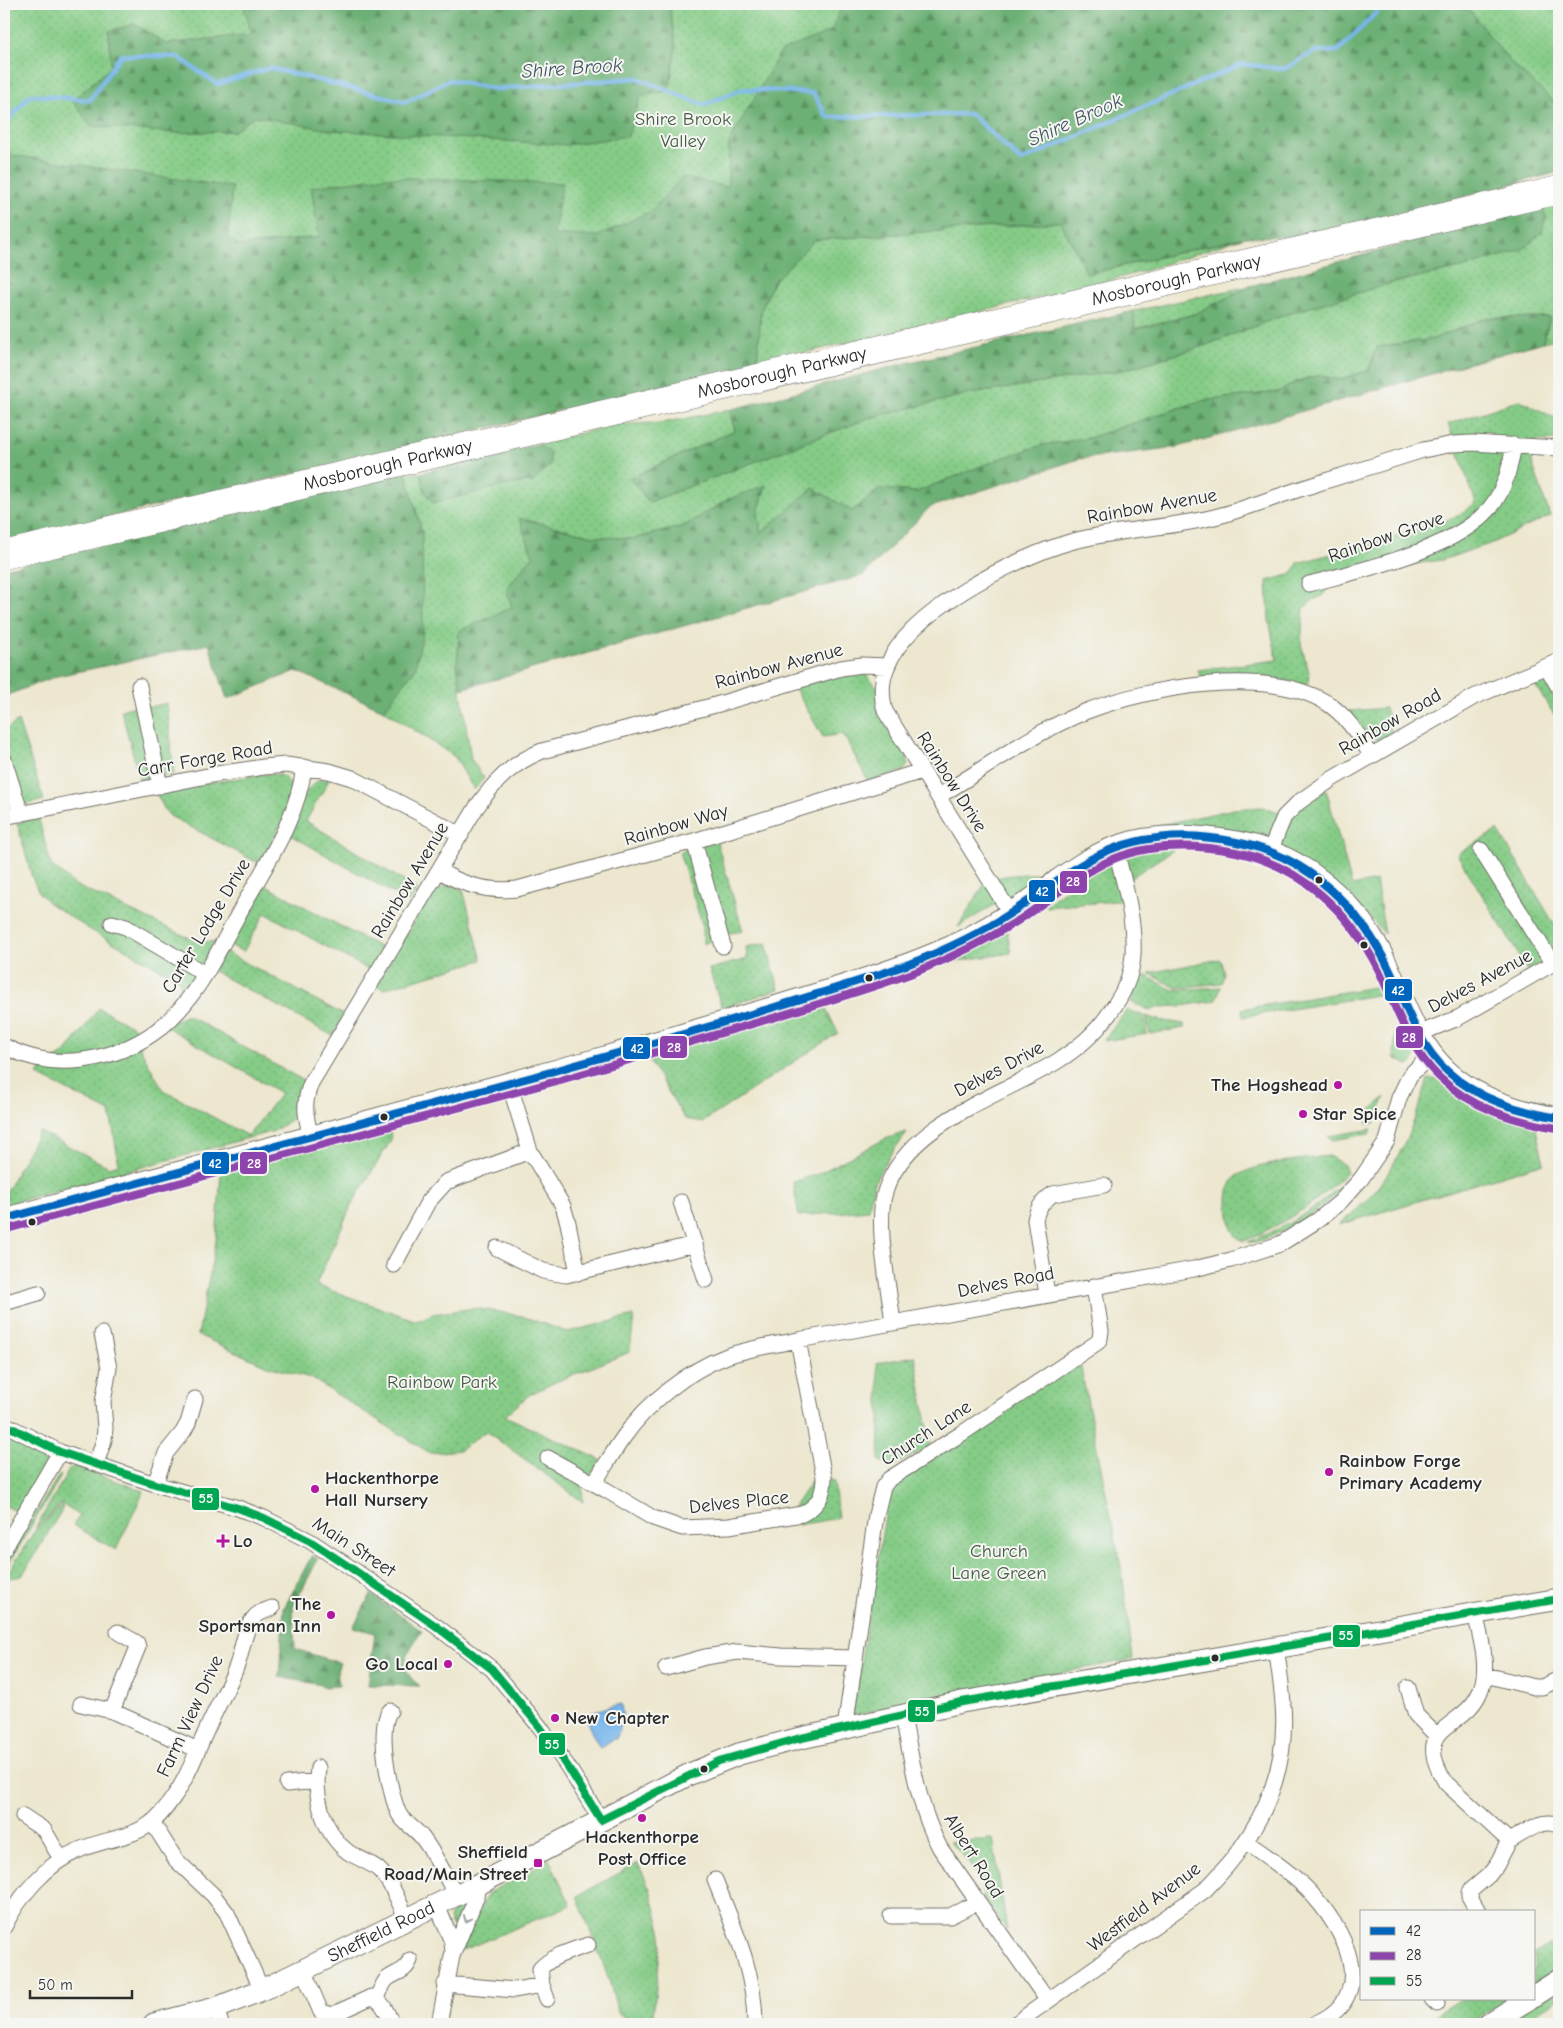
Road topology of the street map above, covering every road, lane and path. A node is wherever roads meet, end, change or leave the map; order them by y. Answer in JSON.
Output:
{"nodes":[{"id":1,"x":1559,"y":190,"type":"edge"},
{"id":2,"x":1514,"y":445,"type":"junction"},
{"id":3,"x":1559,"y":448,"type":"edge"},
{"id":4,"x":4,"y":555,"type":"edge"},
{"id":5,"x":1309,"y":584,"type":"dead end"},
{"id":6,"x":1553,"y":664,"type":"edge"},
{"id":7,"x":887,"y":666,"type":"junction"},
{"id":8,"x":139,"y":686,"type":"dead end"},
{"id":9,"x":1559,"y":688,"type":"edge"},
{"id":10,"x":1371,"y":755,"type":"junction"},
{"id":11,"x":4,"y":760,"type":"edge"},
{"id":12,"x":304,"y":767,"type":"junction"},
{"id":13,"x":922,"y":771,"type":"junction"},
{"id":14,"x":160,"y":786,"type":"junction"},
{"id":15,"x":939,"y":796,"type":"junction"},
{"id":16,"x":21,"y":814,"type":"junction"},
{"id":17,"x":4,"y":817,"type":"edge"},
{"id":18,"x":461,"y":835,"type":"junction"},
{"id":19,"x":694,"y":841,"type":"junction"},
{"id":20,"x":1115,"y":847,"type":"junction"},
{"id":21,"x":1481,"y":850,"type":"dead end"},
{"id":22,"x":1270,"y":851,"type":"junction"},
{"id":23,"x":440,"y":871,"type":"junction"},
{"id":24,"x":1011,"y":914,"type":"junction"},
{"id":25,"x":112,"y":923,"type":"dead end"},
{"id":26,"x":723,"y":946,"type":"dead end"},
{"id":27,"x":1556,"y":962,"type":"edge"},
{"id":28,"x":205,"y":974,"type":"junction"},
{"id":29,"x":1418,"y":1034,"type":"junction"},
{"id":30,"x":4,"y":1046,"type":"edge"},
{"id":31,"x":1432,"y":1054,"type":"junction"},
{"id":32,"x":509,"y":1083,"type":"junction"},
{"id":33,"x":1559,"y":1118,"type":"edge"},
{"id":34,"x":311,"y":1136,"type":"junction"},
{"id":35,"x":530,"y":1152,"type":"junction"},
{"id":36,"x":1104,"y":1185,"type":"dead end"},
{"id":37,"x":681,"y":1202,"type":"dead end"},
{"id":38,"x":4,"y":1219,"type":"edge"},
{"id":39,"x":695,"y":1244,"type":"junction"},
{"id":40,"x":497,"y":1248,"type":"dead end"},
{"id":41,"x":394,"y":1265,"type":"dead end"},
{"id":42,"x":578,"y":1274,"type":"junction"},
{"id":43,"x":706,"y":1280,"type":"dead end"},
{"id":44,"x":1094,"y":1286,"type":"junction"},
{"id":45,"x":38,"y":1293,"type":"dead end"},
{"id":46,"x":1047,"y":1294,"type":"junction"},
{"id":47,"x":4,"y":1303,"type":"edge"},
{"id":48,"x":893,"y":1323,"type":"junction"},
{"id":49,"x":102,"y":1334,"type":"dead end"},
{"id":50,"x":798,"y":1340,"type":"junction"},
{"id":51,"x":196,"y":1399,"type":"dead end"},
{"id":52,"x":4,"y":1424,"type":"edge"},
{"id":53,"x":60,"y":1452,"type":"junction"},
{"id":54,"x":548,"y":1458,"type":"dead end"},
{"id":55,"x":96,"y":1464,"type":"junction"},
{"id":56,"x":594,"y":1483,"type":"junction"},
{"id":57,"x":155,"y":1484,"type":"junction"},
{"id":58,"x":4,"y":1549,"type":"edge"},
{"id":59,"x":1559,"y":1598,"type":"edge"},
{"id":60,"x":272,"y":1608,"type":"dead end"},
{"id":61,"x":1475,"y":1613,"type":"junction"},
{"id":62,"x":118,"y":1632,"type":"dead end"},
{"id":63,"x":1276,"y":1648,"type":"junction"},
{"id":64,"x":854,"y":1658,"type":"junction"},
{"id":65,"x":666,"y":1668,"type":"dead end"},
{"id":66,"x":1485,"y":1675,"type":"junction"},
{"id":67,"x":1559,"y":1678,"type":"edge"},
{"id":68,"x":1408,"y":1688,"type":"dead end"},
{"id":69,"x":82,"y":1704,"type":"dead end"},
{"id":70,"x":112,"y":1711,"type":"junction"},
{"id":71,"x":390,"y":1711,"type":"dead end"},
{"id":72,"x":902,"y":1716,"type":"junction"},
{"id":73,"x":845,"y":1728,"type":"junction"},
{"id":74,"x":1438,"y":1736,"type":"junction"},
{"id":75,"x":198,"y":1750,"type":"junction"},
{"id":76,"x":287,"y":1784,"type":"dead end"},
{"id":77,"x":22,"y":1816,"type":"dead end"},
{"id":78,"x":601,"y":1820,"type":"junction"},
{"id":79,"x":152,"y":1822,"type":"junction"},
{"id":80,"x":1559,"y":1826,"type":"edge"},
{"id":81,"x":1509,"y":1841,"type":"junction"},
{"id":82,"x":1246,"y":1842,"type":"junction"},
{"id":83,"x":61,"y":1859,"type":"junction"},
{"id":84,"x":715,"y":1880,"type":"dead end"},
{"id":85,"x":477,"y":1885,"type":"junction"},
{"id":86,"x":456,"y":1895,"type":"junction"},
{"id":87,"x":978,"y":1902,"type":"junction"},
{"id":88,"x":437,"y":1905,"type":"junction"},
{"id":89,"x":1477,"y":1910,"type":"edge"},
{"id":90,"x":891,"y":1916,"type":"dead end"},
{"id":91,"x":407,"y":1919,"type":"junction"},
{"id":92,"x":4,"y":1927,"type":"edge"},
{"id":93,"x":588,"y":1945,"type":"dead end"},
{"id":94,"x":454,"y":1952,"type":"junction"},
{"id":95,"x":410,"y":1960,"type":"dead end"},
{"id":96,"x":303,"y":1970,"type":"junction"},
{"id":97,"x":1559,"y":1980,"type":"edge"},
{"id":98,"x":445,"y":1984,"type":"junction"},
{"id":99,"x":1357,"y":1984,"type":"edge"},
{"id":100,"x":262,"y":1990,"type":"junction"},
{"id":101,"x":1536,"y":1995,"type":"edge"},
{"id":102,"x":377,"y":1998,"type":"junction"},
{"id":103,"x":1527,"y":2000,"type":"edge"},
{"id":104,"x":1048,"y":2001,"type":"junction"},
{"id":105,"x":219,"y":2016,"type":"edge"},
{"id":106,"x":154,"y":2024,"type":"edge"},
{"id":107,"x":392,"y":2024,"type":"edge"},
{"id":108,"x":439,"y":2024,"type":"edge"},
{"id":109,"x":755,"y":2024,"type":"edge"},
{"id":110,"x":1015,"y":2024,"type":"edge"},
{"id":111,"x":1314,"y":2024,"type":"edge"},
{"id":112,"x":1488,"y":2024,"type":"edge"}],
"edges":[{"from":1,"to":4,"type":"highway","name":"Mosborough Parkway"},
{"from":2,"to":3,"type":"street","name":"Rainbow Avenue"},
{"from":2,"to":5,"type":"street","name":"Rainbow Grove"},
{"from":2,"to":7,"type":"street","name":"Rainbow Avenue"},
{"from":6,"to":9,"type":"street"},
{"from":6,"to":10,"type":"street","name":"Rainbow Road"},
{"from":7,"to":13,"type":"street","name":"Rainbow Drive"},
{"from":7,"to":18,"type":"street","name":"Rainbow Avenue"},
{"from":8,"to":14,"type":"street"},
{"from":10,"to":15,"type":"street"},
{"from":10,"to":22,"type":"street","name":"Rainbow Road"},
{"from":11,"to":16,"type":"street"},
{"from":12,"to":14,"type":"street","name":"Carr Forge Road"},
{"from":12,"to":18,"type":"street","name":"Carr Forge Road"},
{"from":12,"to":28,"type":"street","name":"Carter Lodge Drive"},
{"from":13,"to":15,"type":"street","name":"Rainbow Drive"},
{"from":13,"to":19,"type":"street","name":"Rainbow Way"},
{"from":14,"to":16,"type":"street","name":"Carr Forge Road"},
{"from":15,"to":24,"type":"street","name":"Rainbow Drive"},
{"from":16,"to":17,"type":"street","name":"Carr Forge Road"},
{"from":18,"to":23,"type":"street","name":"Rainbow Avenue"},
{"from":19,"to":23,"type":"street","name":"Rainbow Way"},
{"from":19,"to":26,"type":"street"},
{"from":20,"to":22,"type":"street"},
{"from":20,"to":24,"type":"street"},
{"from":20,"to":48,"type":"street","name":"Delves Drive"},
{"from":21,"to":27,"type":"street"},
{"from":22,"to":29,"type":"street"},
{"from":23,"to":34,"type":"street","name":"Rainbow Avenue"},
{"from":24,"to":32,"type":"street"},
{"from":25,"to":28,"type":"street"},
{"from":27,"to":29,"type":"street","name":"Delves Avenue"},
{"from":28,"to":30,"type":"street","name":"Carter Lodge Drive"},
{"from":29,"to":31,"type":"street"},
{"from":31,"to":33,"type":"street"},
{"from":31,"to":44,"type":"street","name":"Delves Road"},
{"from":32,"to":34,"type":"street"},
{"from":32,"to":35,"type":"street"},
{"from":34,"to":38,"type":"street"},
{"from":35,"to":41,"type":"street"},
{"from":35,"to":42,"type":"street"},
{"from":36,"to":46,"type":"street"},
{"from":37,"to":39,"type":"street"},
{"from":39,"to":42,"type":"street"},
{"from":39,"to":43,"type":"street"},
{"from":40,"to":42,"type":"street"},
{"from":44,"to":46,"type":"street","name":"Delves Road"},
{"from":44,"to":64,"type":"street","name":"Church Lane"},
{"from":45,"to":47,"type":"street"},
{"from":46,"to":48,"type":"street","name":"Delves Road"},
{"from":48,"to":50,"type":"street","name":"Delves Road"},
{"from":49,"to":55,"type":"street"},
{"from":50,"to":56,"type":"street","name":"Delves Road"},
{"from":50,"to":56,"type":"street","name":"Delves Place"},
{"from":51,"to":57,"type":"street"},
{"from":52,"to":53,"type":"street","name":"Main Street"},
{"from":53,"to":55,"type":"street","name":"Main Street"},
{"from":53,"to":58,"type":"street"},
{"from":54,"to":56,"type":"street"},
{"from":55,"to":57,"type":"street","name":"Main Street"},
{"from":57,"to":78,"type":"street","name":"Main Street"},
{"from":59,"to":61,"type":"street","name":"Sheffield Road"},
{"from":60,"to":75,"type":"street","name":"Farm View Drive"},
{"from":61,"to":63,"type":"street","name":"Sheffield Road"},
{"from":61,"to":66,"type":"street"},
{"from":62,"to":70,"type":"street"},
{"from":63,"to":72,"type":"street","name":"Sheffield Road"},
{"from":63,"to":82,"type":"street","name":"Westfield Avenue"},
{"from":64,"to":65,"type":"street"},
{"from":64,"to":73,"type":"street","name":"Church Lane"},
{"from":66,"to":67,"type":"street"},
{"from":66,"to":74,"type":"street"},
{"from":68,"to":74,"type":"street"},
{"from":69,"to":70,"type":"street"},
{"from":70,"to":75,"type":"street"},
{"from":71,"to":86,"type":"street"},
{"from":72,"to":73,"type":"street","name":"Sheffield Road"},
{"from":72,"to":87,"type":"street","name":"Albert Road"},
{"from":73,"to":78,"type":"street","name":"Sheffield Road"},
{"from":74,"to":81,"type":"street"},
{"from":75,"to":79,"type":"street","name":"Farm View Drive"},
{"from":76,"to":91,"type":"street"},
{"from":77,"to":83,"type":"street"},
{"from":78,"to":85,"type":"street","name":"Sheffield Road"},
{"from":79,"to":83,"type":"street"},
{"from":79,"to":100,"type":"street"},
{"from":80,"to":81,"type":"street"},
{"from":81,"to":89,"type":"street"},
{"from":82,"to":99,"type":"street"},
{"from":82,"to":104,"type":"street","name":"Westfield Avenue"},
{"from":83,"to":92,"type":"street"},
{"from":84,"to":109,"type":"street"},
{"from":85,"to":86,"type":"street","name":"Sheffield Road"},
{"from":85,"to":94,"type":"street","one_way":true},
{"from":86,"to":88,"type":"street","name":"Sheffield Road"},
{"from":87,"to":90,"type":"street"},
{"from":87,"to":104,"type":"street","name":"Albert Road"},
{"from":88,"to":91,"type":"street","name":"Sheffield Road"},
{"from":88,"to":94,"type":"street"},
{"from":91,"to":96,"type":"street","name":"Sheffield Road"},
{"from":93,"to":98,"type":"street"},
{"from":94,"to":98,"type":"street"},
{"from":95,"to":102,"type":"street"},
{"from":96,"to":100,"type":"street","name":"Sheffield Road"},
{"from":96,"to":102,"type":"street"},
{"from":97,"to":101,"type":"street"},
{"from":98,"to":108,"type":"street"},
{"from":99,"to":111,"type":"street"},
{"from":100,"to":105,"type":"street","name":"Sheffield Road"},
{"from":102,"to":107,"type":"street"},
{"from":103,"to":112,"type":"street"},
{"from":104,"to":110,"type":"street","name":"Westfield Avenue"},
{"from":105,"to":106,"type":"street","name":"Sheffield Road"}]}
